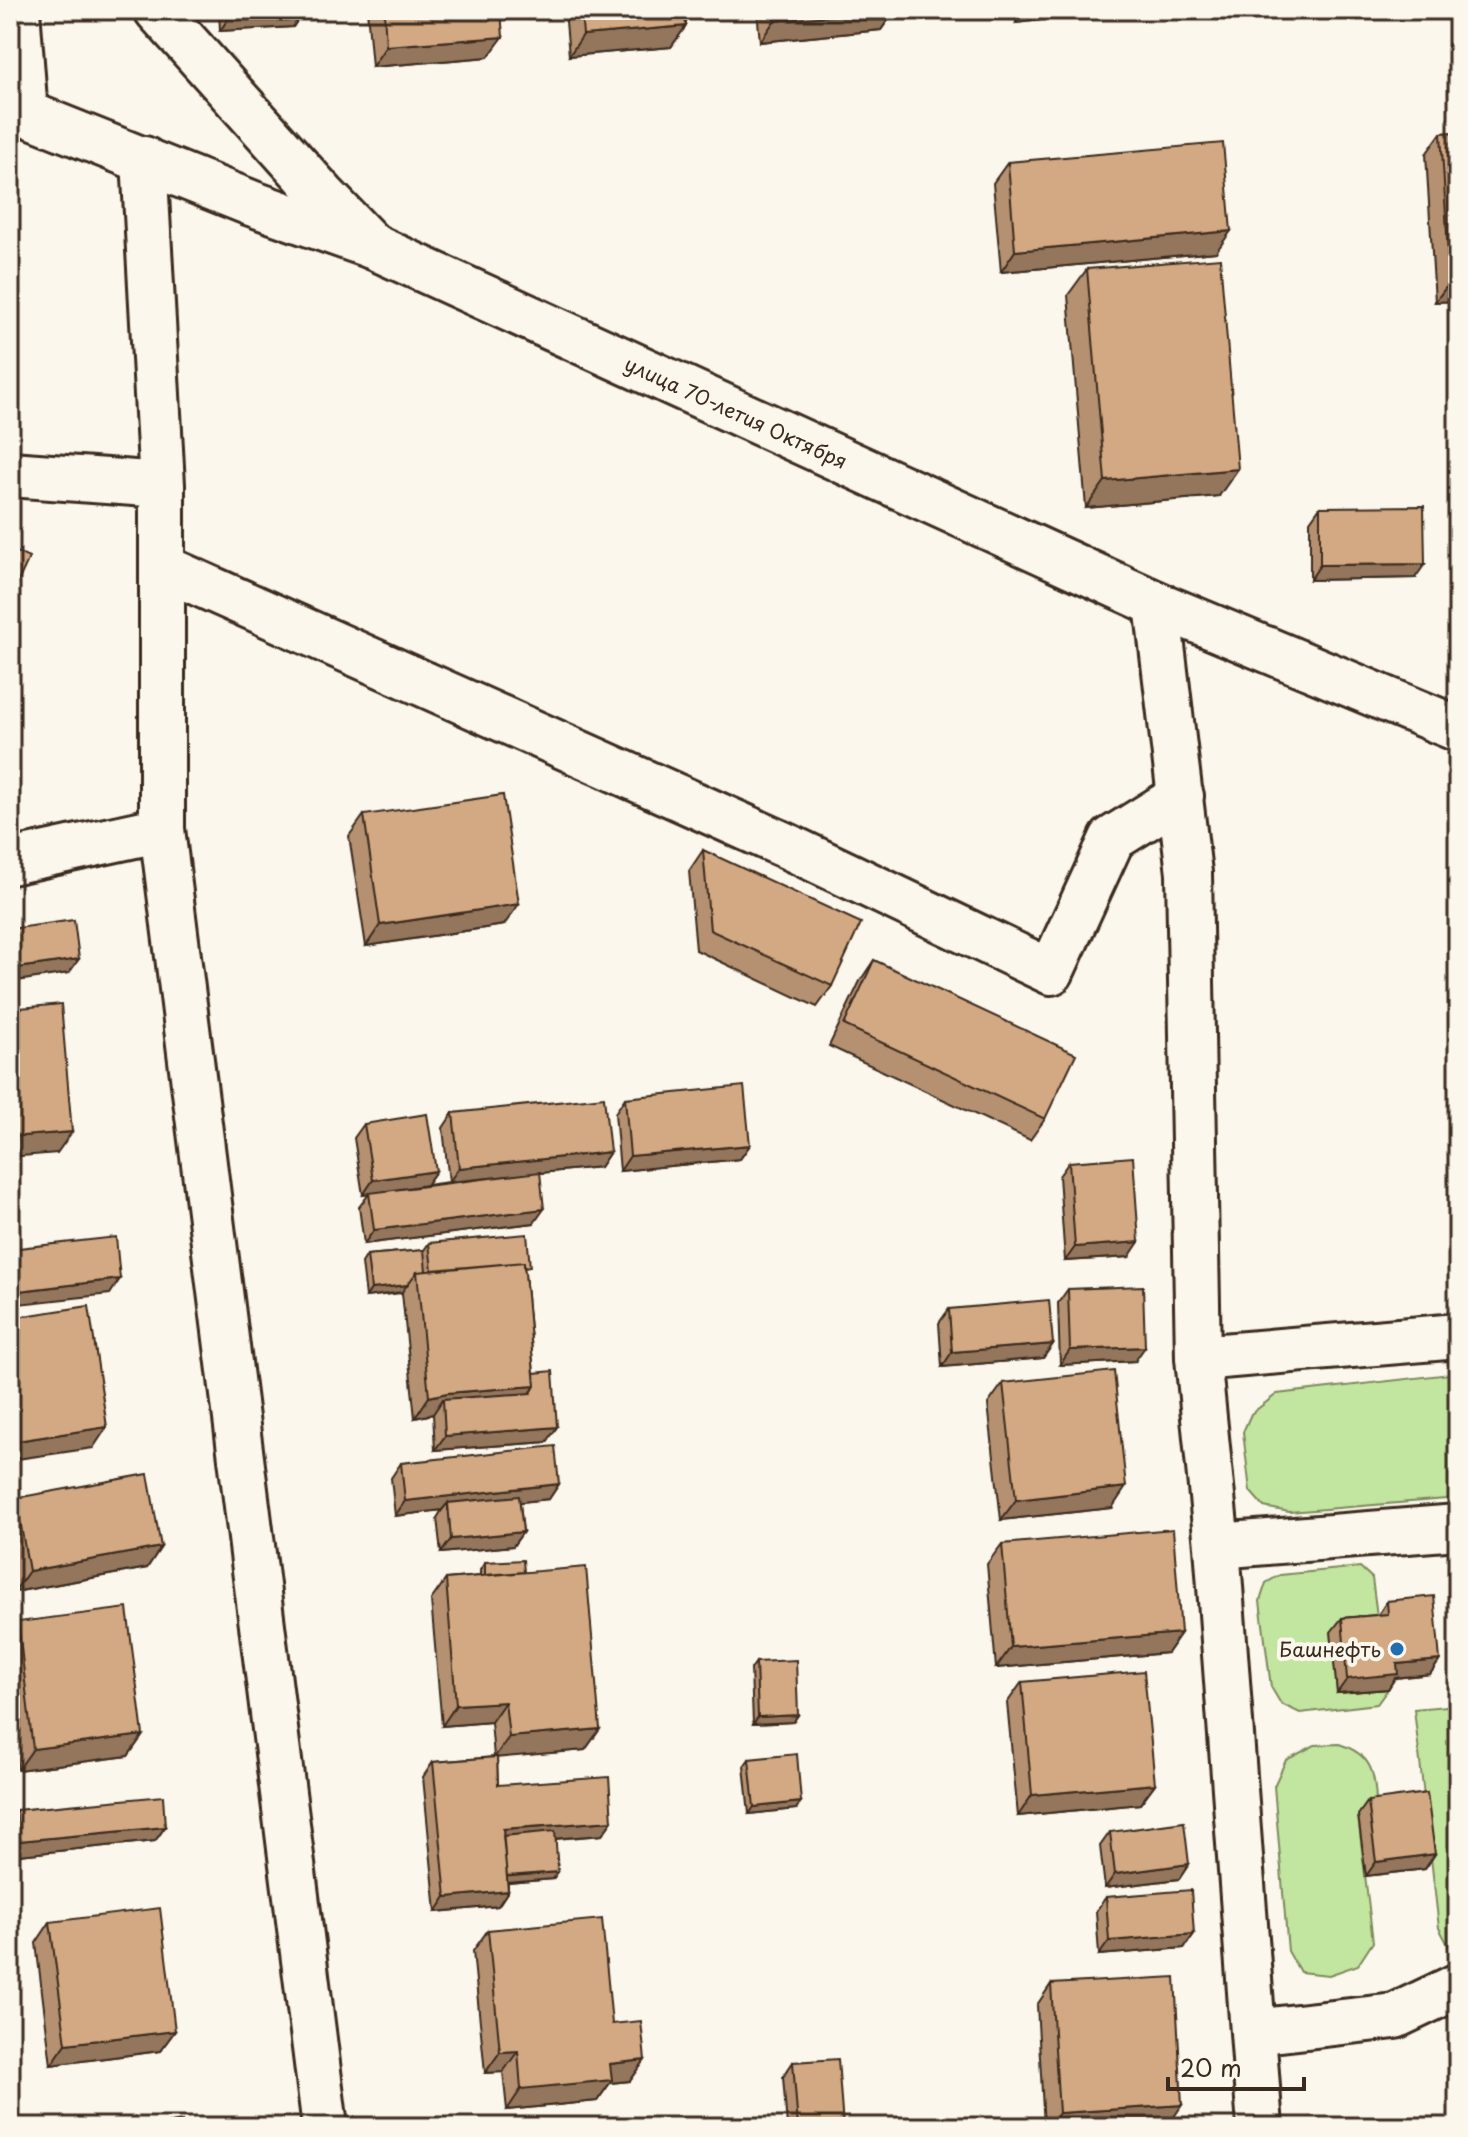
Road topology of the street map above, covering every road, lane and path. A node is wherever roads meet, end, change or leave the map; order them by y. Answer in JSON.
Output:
{"nodes":[{"id":1,"x":17,"y":10,"type":"edge"},
{"id":2,"x":157,"y":10,"type":"edge"},
{"id":3,"x":17,"y":110,"type":"edge"},
{"id":4,"x":144,"y":159,"type":"junction"},
{"id":5,"x":372,"y":246,"type":"junction"},
{"id":6,"x":10,"y":474,"type":"edge"},
{"id":7,"x":162,"y":485,"type":"junction"},
{"id":8,"x":162,"y":567,"type":"junction"},
{"id":9,"x":1157,"y":604,"type":"junction"},
{"id":10,"x":1458,"y":729,"type":"edge"},
{"id":11,"x":1181,"y":796,"type":"junction"},
{"id":12,"x":162,"y":829,"type":"junction"},
{"id":13,"x":10,"y":862,"type":"edge"},
{"id":14,"x":1458,"y":1336,"type":"edge"},
{"id":15,"x":1198,"y":1358,"type":"junction"},
{"id":16,"x":1458,"y":1527,"type":"edge"},
{"id":17,"x":1217,"y":1546,"type":"junction"},
{"id":18,"x":1458,"y":1986,"type":"edge"},
{"id":19,"x":1254,"y":2032,"type":"junction"},
{"id":20,"x":325,"y":2127,"type":"edge"},
{"id":21,"x":1260,"y":2127,"type":"edge"}],
"edges":[{"from":1,"to":3,"type":"street"},
{"from":2,"to":5,"type":"street"},
{"from":3,"to":4,"type":"street","name":"улица 70-летия Октября"},
{"from":4,"to":5,"type":"street","name":"улица 70-летия Октября"},
{"from":4,"to":7,"type":"street"},
{"from":5,"to":9,"type":"street","name":"улица 70-летия Октября"},
{"from":6,"to":7,"type":"street"},
{"from":7,"to":8,"type":"street"},
{"from":8,"to":11,"type":"street"},
{"from":8,"to":12,"type":"street"},
{"from":9,"to":10,"type":"street","name":"улица 70-летия Октября"},
{"from":9,"to":11,"type":"street"},
{"from":11,"to":15,"type":"street"},
{"from":12,"to":13,"type":"street"},
{"from":12,"to":20,"type":"street"},
{"from":14,"to":15,"type":"street"},
{"from":15,"to":17,"type":"street"},
{"from":16,"to":17,"type":"street"},
{"from":17,"to":19,"type":"street"},
{"from":18,"to":19,"type":"street"},
{"from":19,"to":21,"type":"street"}]}
